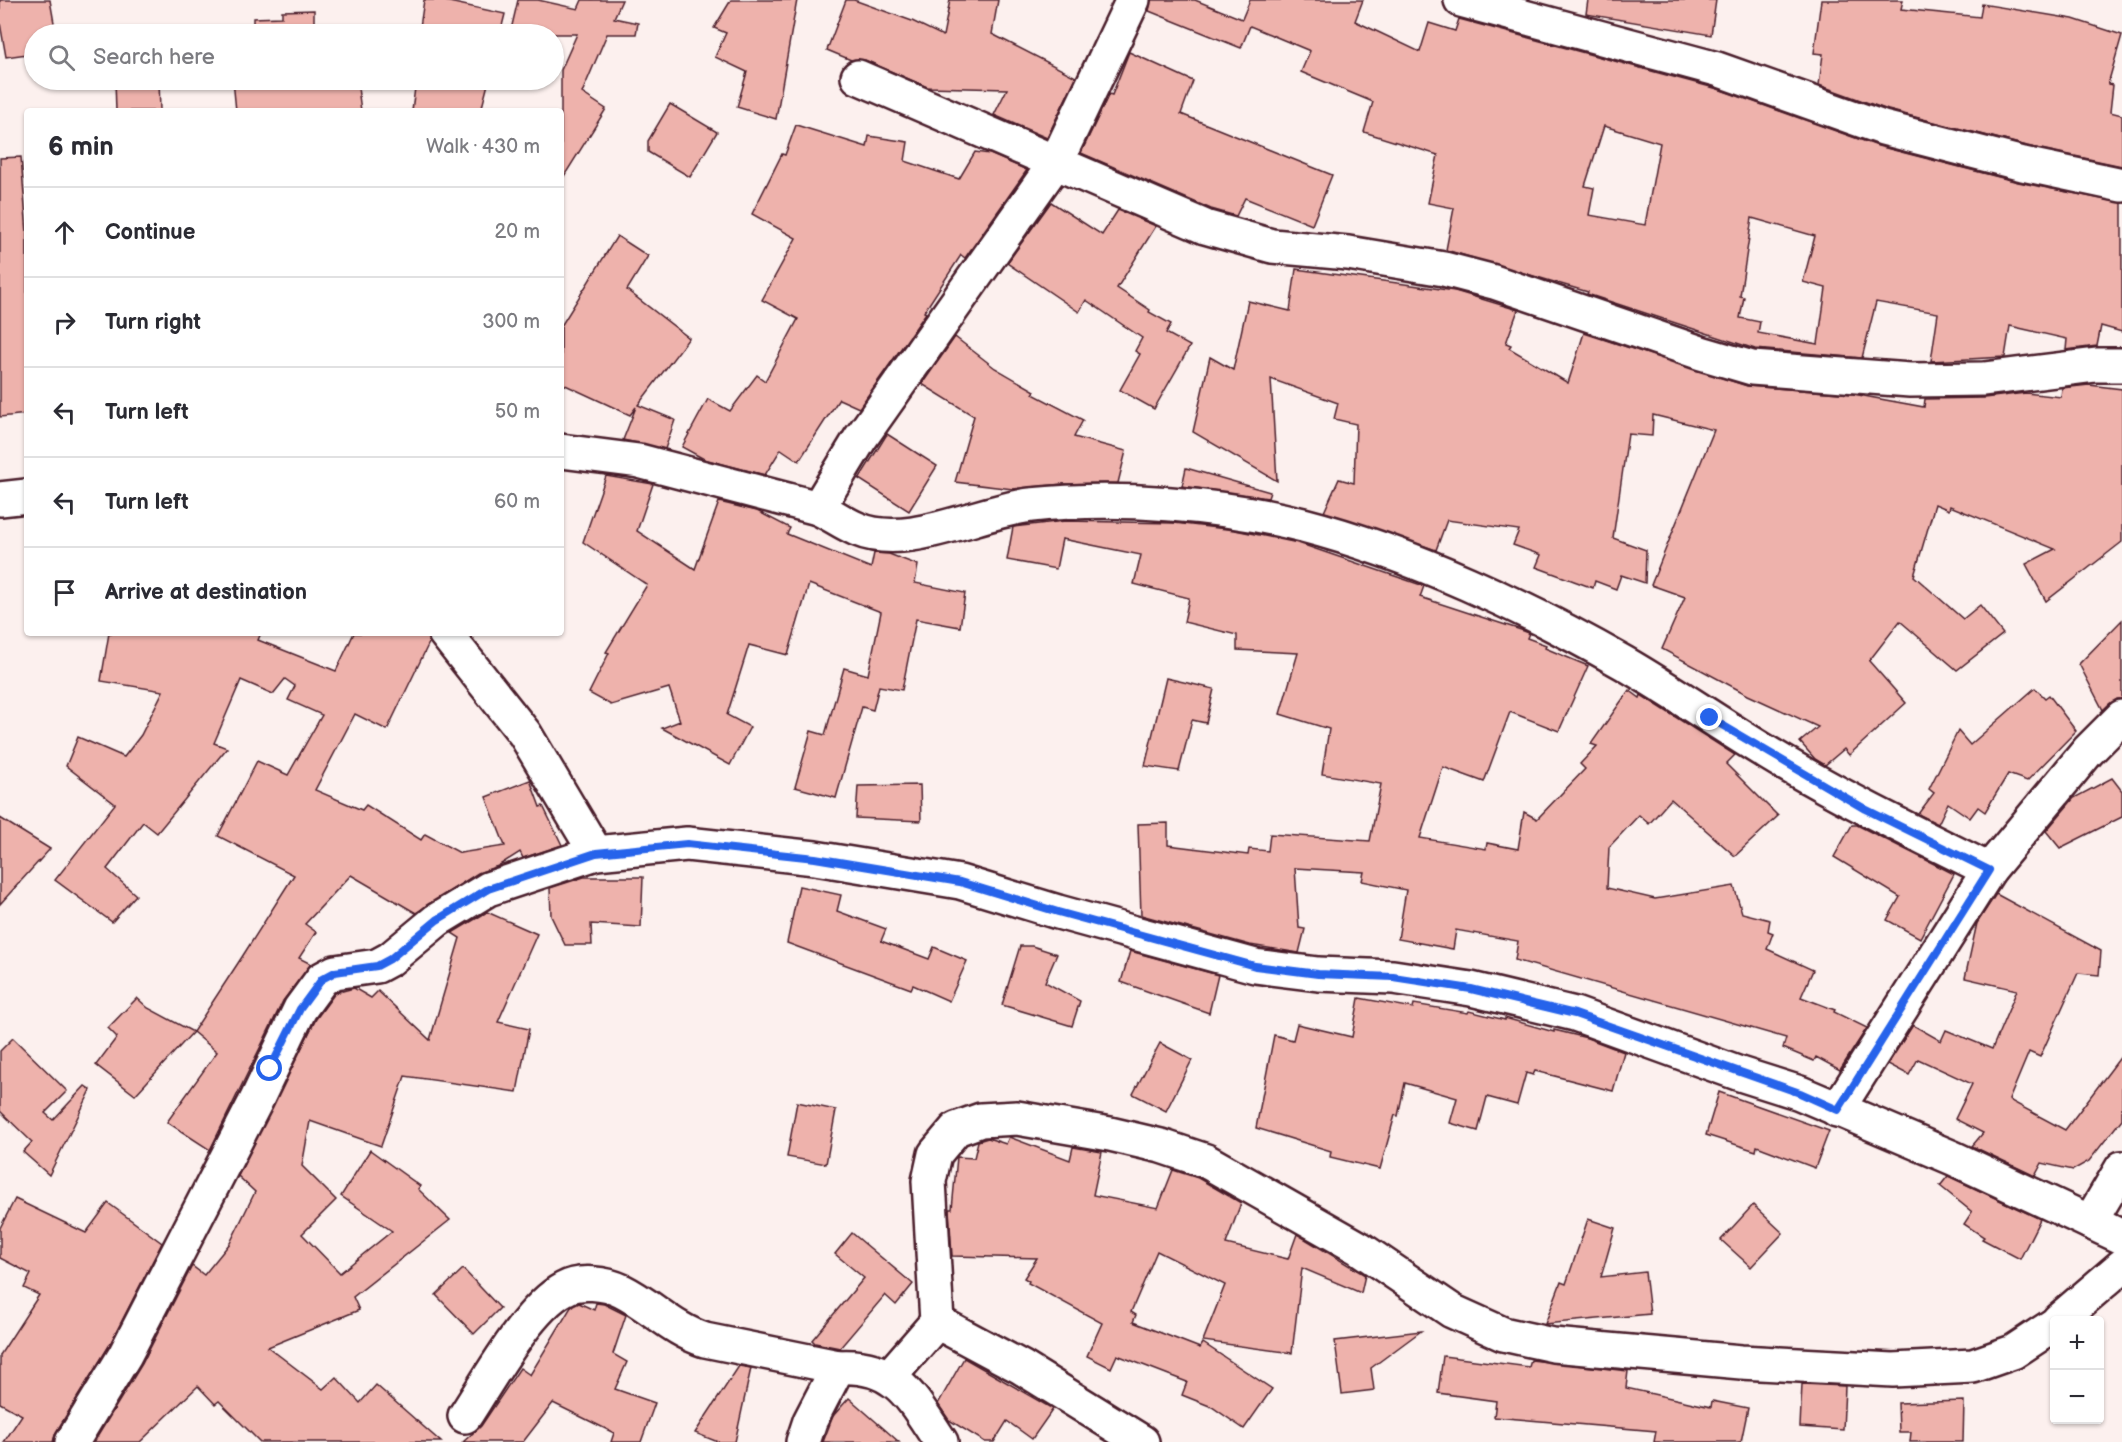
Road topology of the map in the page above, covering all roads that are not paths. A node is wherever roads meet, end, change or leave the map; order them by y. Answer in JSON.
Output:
{"nodes":[{"id":1,"x":1133,"y":0,"type":"edge"},
{"id":2,"x":1461,"y":0,"type":"edge"},
{"id":3,"x":858,"y":77,"type":"dead end"},
{"id":4,"x":1056,"y":162,"type":"junction"},
{"id":5,"x":2122,"y":185,"type":"edge"},
{"id":6,"x":2122,"y":365,"type":"edge"},
{"id":7,"x":564,"y":451,"type":"edge"},
{"id":8,"x":24,"y":496,"type":"edge"},
{"id":9,"x":0,"y":499,"type":"edge"},
{"id":10,"x":818,"y":508,"type":"junction"},
{"id":11,"x":447,"y":636,"type":"edge"},
{"id":12,"x":2122,"y":717,"type":"edge"},
{"id":13,"x":596,"y":853,"type":"junction"},
{"id":14,"x":1989,"y":870,"type":"junction"},
{"id":15,"x":1838,"y":1110,"type":"junction"},
{"id":16,"x":2122,"y":1168,"type":"edge"},
{"id":17,"x":2090,"y":1222,"type":"junction"},
{"id":18,"x":2122,"y":1237,"type":"edge"},
{"id":19,"x":2122,"y":1266,"type":"edge"},
{"id":20,"x":2064,"y":1316,"type":"edge"},
{"id":21,"x":937,"y":1322,"type":"junction"},
{"id":22,"x":2050,"y":1328,"type":"edge"},
{"id":23,"x":838,"y":1367,"type":"junction"},
{"id":24,"x":890,"y":1376,"type":"junction"},
{"id":25,"x":465,"y":1416,"type":"dead end"},
{"id":26,"x":72,"y":1442,"type":"edge"},
{"id":27,"x":803,"y":1442,"type":"edge"},
{"id":28,"x":941,"y":1442,"type":"edge"},
{"id":29,"x":1142,"y":1442,"type":"edge"}],
"edges":[{"from":1,"to":4,"type":"street"},
{"from":2,"to":5,"type":"street"},
{"from":3,"to":4,"type":"street"},
{"from":4,"to":6,"type":"street"},
{"from":4,"to":10,"type":"street"},
{"from":7,"to":10,"type":"street"},
{"from":8,"to":9,"type":"street"},
{"from":10,"to":14,"type":"street"},
{"from":11,"to":13,"type":"street"},
{"from":12,"to":14,"type":"street"},
{"from":13,"to":15,"type":"street"},
{"from":13,"to":26,"type":"street"},
{"from":14,"to":15,"type":"street"},
{"from":15,"to":17,"type":"street"},
{"from":16,"to":17,"type":"street"},
{"from":17,"to":18,"type":"street"},
{"from":19,"to":20,"type":"street"},
{"from":21,"to":22,"type":"street"},
{"from":21,"to":24,"type":"street"},
{"from":21,"to":29,"type":"street"},
{"from":23,"to":24,"type":"street"},
{"from":23,"to":25,"type":"street"},
{"from":23,"to":27,"type":"street"},
{"from":24,"to":28,"type":"street"}]}
